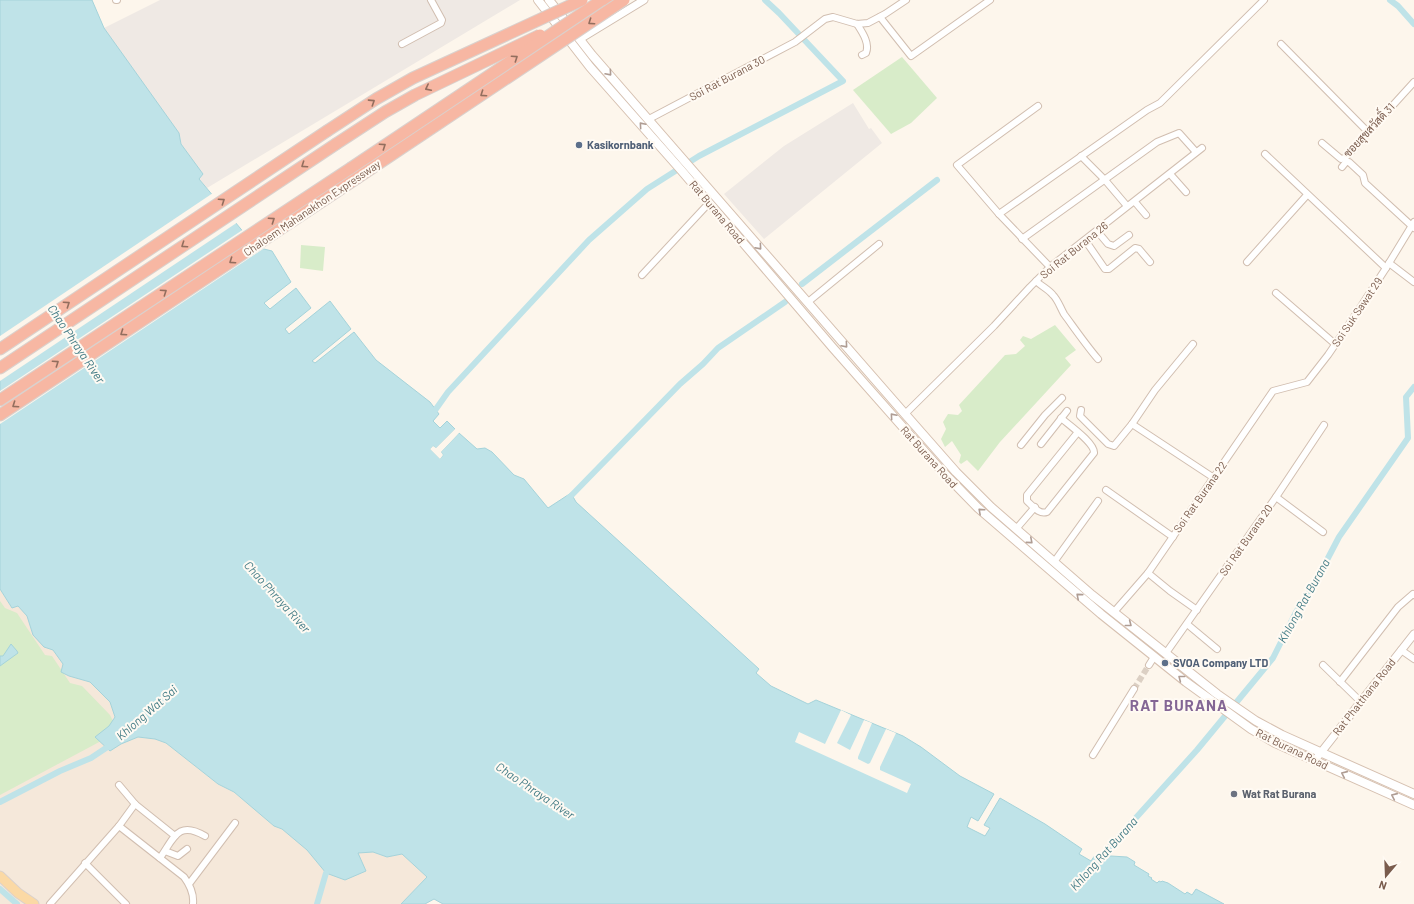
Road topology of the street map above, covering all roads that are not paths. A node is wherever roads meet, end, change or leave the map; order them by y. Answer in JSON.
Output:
{"nodes":[{"id":1,"x":431,"y":0,"type":"edge"},
{"id":2,"x":538,"y":0,"type":"edge"},
{"id":3,"x":549,"y":0,"type":"edge"},
{"id":4,"x":581,"y":0,"type":"edge"},
{"id":5,"x":602,"y":0,"type":"edge"},
{"id":6,"x":614,"y":0,"type":"edge"},
{"id":7,"x":622,"y":0,"type":"edge"},
{"id":8,"x":644,"y":0,"type":"edge"},
{"id":9,"x":906,"y":0,"type":"edge"},
{"id":10,"x":990,"y":0,"type":"edge"},
{"id":11,"x":1264,"y":0,"type":"edge"},
{"id":12,"x":590,"y":11,"type":"junction"},
{"id":13,"x":560,"y":14,"type":"junction"},
{"id":14,"x":880,"y":17,"type":"junction"},
{"id":15,"x":857,"y":24,"type":"junction"},
{"id":16,"x":580,"y":39,"type":"junction"},
{"id":17,"x":402,"y":44,"type":"dead end"},
{"id":18,"x":1281,"y":44,"type":"dead end"},
{"id":19,"x":862,"y":55,"type":"dead end"},
{"id":20,"x":1414,"y":82,"type":"edge"},
{"id":21,"x":1038,"y":106,"type":"dead end"},
{"id":22,"x":650,"y":119,"type":"junction"},
{"id":23,"x":1368,"y":132,"type":"junction"},
{"id":24,"x":1322,"y":143,"type":"dead end"},
{"id":25,"x":1265,"y":154,"type":"dead end"},
{"id":26,"x":1081,"y":156,"type":"junction"},
{"id":27,"x":682,"y":164,"type":"junction"},
{"id":28,"x":1342,"y":167,"type":"dead end"},
{"id":29,"x":1170,"y":174,"type":"junction"},
{"id":30,"x":1105,"y":180,"type":"junction"},
{"id":31,"x":1186,"y":192,"type":"dead end"},
{"id":32,"x":1307,"y":195,"type":"junction"},
{"id":33,"x":1135,"y":202,"type":"junction"},
{"id":34,"x":709,"y":203,"type":"junction"},
{"id":35,"x":1127,"y":206,"type":"junction"},
{"id":36,"x":999,"y":214,"type":"junction"},
{"id":37,"x":1146,"y":215,"type":"dead end"},
{"id":38,"x":1413,"y":225,"type":"edge"},
{"id":39,"x":1097,"y":231,"type":"junction"},
{"id":40,"x":1129,"y":235,"type":"dead end"},
{"id":41,"x":1022,"y":239,"type":"junction"},
{"id":42,"x":1085,"y":240,"type":"junction"},
{"id":43,"x":879,"y":244,"type":"dead end"},
{"id":44,"x":1150,"y":262,"type":"dead end"},
{"id":45,"x":1247,"y":262,"type":"dead end"},
{"id":46,"x":1388,"y":266,"type":"junction"},
{"id":47,"x":1050,"y":267,"type":"junction"},
{"id":48,"x":642,"y":275,"type":"dead end"},
{"id":49,"x":1036,"y":281,"type":"junction"},
{"id":50,"x":1414,"y":282,"type":"edge"},
{"id":51,"x":1276,"y":293,"type":"dead end"},
{"id":52,"x":808,"y":302,"type":"junction"},
{"id":53,"x":1193,"y":344,"type":"dead end"},
{"id":54,"x":1335,"y":344,"type":"junction"},
{"id":55,"x":0,"y":349,"type":"edge"},
{"id":56,"x":1098,"y":359,"type":"dead end"},
{"id":57,"x":0,"y":368,"type":"edge"},
{"id":58,"x":1288,"y":387,"type":"joint"},
{"id":59,"x":1062,"y":398,"type":"dead end"},
{"id":60,"x":0,"y":400,"type":"edge"},
{"id":61,"x":1066,"y":410,"type":"dead end"},
{"id":62,"x":1081,"y":410,"type":"dead end"},
{"id":63,"x":905,"y":414,"type":"junction"},
{"id":64,"x":0,"y":415,"type":"edge"},
{"id":65,"x":1061,"y":418,"type":"junction"},
{"id":66,"x":1132,"y":424,"type":"junction"},
{"id":67,"x":1324,"y":425,"type":"dead end"},
{"id":68,"x":1078,"y":432,"type":"junction"},
{"id":69,"x":1041,"y":444,"type":"dead end"},
{"id":70,"x":1021,"y":445,"type":"dead end"},
{"id":71,"x":1214,"y":478,"type":"junction"},
{"id":72,"x":1106,"y":490,"type":"dead end"},
{"id":73,"x":1276,"y":497,"type":"junction"},
{"id":74,"x":1098,"y":501,"type":"dead end"},
{"id":75,"x":1035,"y":508,"type":"junction"},
{"id":76,"x":1016,"y":529,"type":"junction"},
{"id":77,"x":1323,"y":532,"type":"dead end"},
{"id":78,"x":1173,"y":537,"type":"junction"},
{"id":79,"x":1054,"y":562,"type":"junction"},
{"id":80,"x":1148,"y":572,"type":"junction"},
{"id":81,"x":1414,"y":595,"type":"edge"},
{"id":82,"x":1196,"y":610,"type":"junction"},
{"id":83,"x":1114,"y":612,"type":"junction"},
{"id":84,"x":1187,"y":624,"type":"junction"},
{"id":85,"x":1414,"y":634,"type":"edge"},
{"id":86,"x":1217,"y":649,"type":"dead end"},
{"id":87,"x":1401,"y":650,"type":"junction"},
{"id":88,"x":1166,"y":653,"type":"junction"},
{"id":89,"x":1154,"y":656,"type":"junction"},
{"id":90,"x":1414,"y":660,"type":"edge"},
{"id":91,"x":1149,"y":665,"type":"tunnel mouth"},
{"id":92,"x":1323,"y":665,"type":"dead end"},
{"id":93,"x":1340,"y":682,"type":"junction"},
{"id":94,"x":1134,"y":689,"type":"tunnel mouth"},
{"id":95,"x":1360,"y":701,"type":"junction"},
{"id":96,"x":1321,"y":752,"type":"junction"},
{"id":97,"x":1093,"y":755,"type":"dead end"},
{"id":98,"x":1315,"y":760,"type":"junction"},
{"id":99,"x":119,"y":785,"type":"dead end"},
{"id":100,"x":1414,"y":794,"type":"edge"},
{"id":101,"x":135,"y":804,"type":"junction"},
{"id":102,"x":1414,"y":805,"type":"edge"},
{"id":103,"x":235,"y":823,"type":"dead end"},
{"id":104,"x":119,"y":826,"type":"junction"},
{"id":105,"x":175,"y":836,"type":"junction"},
{"id":106,"x":205,"y":836,"type":"dead end"},
{"id":107,"x":187,"y":849,"type":"dead end"},
{"id":108,"x":165,"y":851,"type":"junction"},
{"id":109,"x":160,"y":858,"type":"junction"},
{"id":110,"x":85,"y":864,"type":"junction"},
{"id":111,"x":0,"y":876,"type":"edge"},
{"id":112,"x":189,"y":884,"type":"junction"},
{"id":113,"x":34,"y":904,"type":"edge"},
{"id":114,"x":50,"y":904,"type":"edge"},
{"id":115,"x":126,"y":904,"type":"edge"},
{"id":116,"x":193,"y":904,"type":"edge"}],
"edges":[{"from":1,"to":17,"type":"street"},
{"from":27,"to":2,"type":"main road","name":"Rat Burana Road","one_way":true},
{"from":3,"to":13,"type":"main road","name":"Rat Burana Road"},
{"from":4,"to":13,"type":"street"},
{"from":55,"to":4,"type":"highway","one_way":true,"bridge":true},
{"from":60,"to":5,"type":"highway","name":"Chaloem Mahanakhon Expressway","one_way":true,"bridge":true},
{"from":6,"to":12,"type":"highway"},
{"from":7,"to":12,"type":"highway"},
{"from":7,"to":64,"type":"highway","name":"Chaloem Mahanakhon Expressway","one_way":true,"bridge":true},
{"from":8,"to":16,"type":"street"},
{"from":9,"to":14,"type":"street"},
{"from":10,"to":14,"type":"street"},
{"from":11,"to":26,"type":"street"},
{"from":12,"to":57,"type":"highway","one_way":true,"bridge":true},
{"from":13,"to":16,"type":"main road","name":"Rat Burana Road"},
{"from":14,"to":15,"type":"street"},
{"from":15,"to":19,"type":"street"},
{"from":15,"to":22,"type":"street","name":"Soi Rat Burana 30"},
{"from":16,"to":22,"type":"main road","name":"Rat Burana Road","one_way":true},
{"from":18,"to":23,"type":"street"},
{"from":20,"to":23,"type":"street","name":"ซอยสุขสวัสดิ์ 31"},
{"from":21,"to":36,"type":"street"},
{"from":22,"to":27,"type":"main road","name":"Rat Burana Road"},
{"from":23,"to":24,"type":"street","name":"ซอยสุขสวัสดิ์ 31"},
{"from":25,"to":32,"type":"street"},
{"from":26,"to":30,"type":"street"},
{"from":26,"to":36,"type":"street"},
{"from":27,"to":34,"type":"main road","name":"Rat Burana Road"},
{"from":27,"to":52,"type":"main road","name":"Rat Burana Road","one_way":true},
{"from":28,"to":38,"type":"street"},
{"from":29,"to":30,"type":"street","name":"Soi Rat Burana 26"},
{"from":29,"to":31,"type":"street"},
{"from":29,"to":33,"type":"street","name":"Soi Rat Burana 26"},
{"from":30,"to":35,"type":"street"},
{"from":30,"to":41,"type":"street"},
{"from":32,"to":45,"type":"street"},
{"from":32,"to":46,"type":"street"},
{"from":33,"to":35,"type":"street","name":"Soi Rat Burana 26"},
{"from":33,"to":37,"type":"street"},
{"from":34,"to":48,"type":"street"},
{"from":89,"to":34,"type":"main road","name":"Rat Burana Road","one_way":true},
{"from":35,"to":39,"type":"street","name":"Soi Rat Burana 26"},
{"from":36,"to":41,"type":"street"},
{"from":38,"to":46,"type":"street","name":"Soi Suk Sawat 29"},
{"from":39,"to":40,"type":"street"},
{"from":39,"to":42,"type":"street","name":"Soi Rat Burana 26"},
{"from":41,"to":47,"type":"street"},
{"from":42,"to":44,"type":"street"},
{"from":42,"to":47,"type":"street","name":"Soi Rat Burana 26"},
{"from":43,"to":52,"type":"street"},
{"from":46,"to":50,"type":"street"},
{"from":46,"to":54,"type":"street","name":"Soi Suk Sawat 29"},
{"from":47,"to":49,"type":"street","name":"Soi Rat Burana 26"},
{"from":49,"to":56,"type":"street"},
{"from":49,"to":63,"type":"street","name":"Soi Rat Burana 26"},
{"from":51,"to":54,"type":"street"},
{"from":52,"to":63,"type":"main road","name":"Rat Burana Road","one_way":true},
{"from":53,"to":66,"type":"street"},
{"from":54,"to":58,"type":"street","name":"Soi Suk Sawat 29"},
{"from":58,"to":71,"type":"street","name":"Soi Rat Burana 22"},
{"from":59,"to":70,"type":"street"},
{"from":61,"to":65,"type":"street"},
{"from":62,"to":66,"type":"street"},
{"from":63,"to":76,"type":"main road","name":"Rat Burana Road"},
{"from":65,"to":68,"type":"street"},
{"from":65,"to":69,"type":"street"},
{"from":66,"to":71,"type":"street"},
{"from":67,"to":73,"type":"street","name":"Soi Rat Burana 20"},
{"from":68,"to":75,"type":"street"},
{"from":68,"to":75,"type":"street"},
{"from":71,"to":78,"type":"street","name":"Soi Rat Burana 22"},
{"from":72,"to":78,"type":"street"},
{"from":73,"to":77,"type":"street"},
{"from":73,"to":82,"type":"street","name":"Soi Rat Burana 20"},
{"from":74,"to":79,"type":"street"},
{"from":75,"to":76,"type":"street"},
{"from":76,"to":79,"type":"main road","name":"Rat Burana Road","one_way":true},
{"from":78,"to":80,"type":"street","name":"Soi Rat Burana 22"},
{"from":79,"to":83,"type":"main road","name":"Rat Burana Road"},
{"from":80,"to":82,"type":"street"},
{"from":80,"to":83,"type":"street","name":"Soi Rat Burana 22"},
{"from":81,"to":93,"type":"street"},
{"from":82,"to":84,"type":"street","name":"Soi Rat Burana 20"},
{"from":83,"to":88,"type":"main road","name":"Rat Burana Road","one_way":true},
{"from":84,"to":86,"type":"street"},
{"from":84,"to":88,"type":"street","name":"Soi Rat Burana 20"},
{"from":85,"to":87,"type":"street","name":"Rat Phatthana Road"},
{"from":87,"to":90,"type":"street"},
{"from":87,"to":95,"type":"street","name":"Rat Phatthana Road"},
{"from":88,"to":96,"type":"main road","name":"Rat Burana Road"},
{"from":89,"to":91,"type":"street"},
{"from":98,"to":89,"type":"main road","name":"Rat Burana Road","one_way":true},
{"from":92,"to":93,"type":"street"},
{"from":93,"to":95,"type":"street"},
{"from":94,"to":97,"type":"street"},
{"from":95,"to":96,"type":"street","name":"Rat Phatthana Road"},
{"from":96,"to":98,"type":"street","name":"Rat Phatthana Road"},
{"from":96,"to":100,"type":"main road","name":"Rat Burana Road"},
{"from":102,"to":98,"type":"main road","name":"Rat Burana Road","one_way":true},
{"from":99,"to":101,"type":"street"},
{"from":101,"to":104,"type":"street"},
{"from":101,"to":105,"type":"street"},
{"from":103,"to":112,"type":"street"},
{"from":104,"to":109,"type":"street"},
{"from":104,"to":110,"type":"street"},
{"from":105,"to":106,"type":"street"},
{"from":105,"to":108,"type":"street"},
{"from":107,"to":108,"type":"street"},
{"from":108,"to":109,"type":"street"},
{"from":109,"to":112,"type":"street"},
{"from":110,"to":114,"type":"street"},
{"from":110,"to":115,"type":"street"},
{"from":111,"to":113,"type":"main road"},
{"from":112,"to":116,"type":"street"}]}
